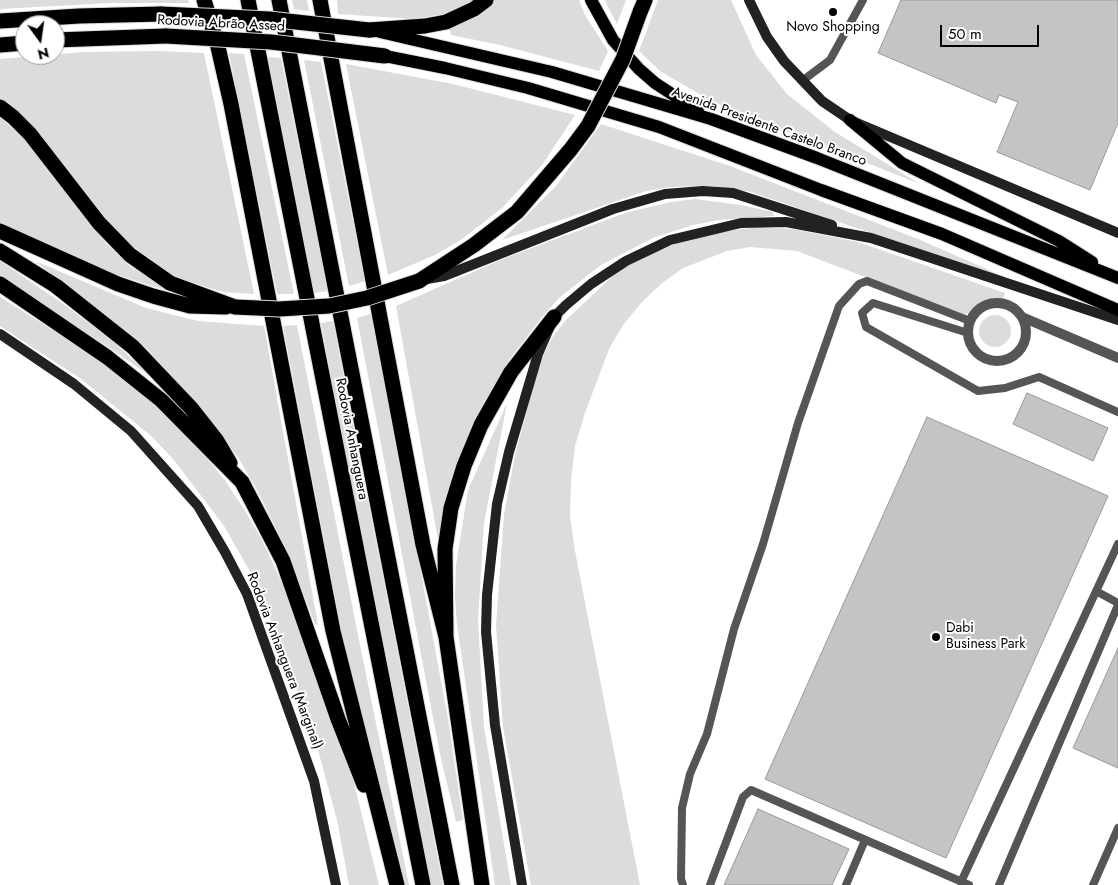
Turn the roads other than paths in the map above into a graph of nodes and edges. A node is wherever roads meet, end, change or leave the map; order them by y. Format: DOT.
graph roads {
  1 [pos="204,0"];
  2 [pos="248,0"];
  3 [pos="279,0"];
  4 [pos="320,0"];
  5 [pos="326,0"];
  6 [pos="486,0"];
  7 [pos="591,0"];
  8 [pos="749,0"];
  9 [pos="863,0"];
  10 [pos="642,4"];
  11 [pos="0,21"];
  12 [pos="369,30"];
  13 [pos="327,37"];
  14 [pos="65,40"];
  15 [pos="15,43"];
  16 [pos="0,45"];
  17 [pos="385,56"];
  18 [pos="802,81"];
  19 [pos="0,107"];
  20 [pos="711,119"];
  21 [pos="850,120"];
  22 [pos="0,232"];
  23 [pos="1118,233"];
  24 [pos="871,238"];
  25 [pos="0,252"];
  26 [pos="1118,278"];
  27 [pos="419,281"];
  28 [pos="0,284"];
  29 [pos="234,307"];
  30 [pos="1118,310"];
  31 [pos="554,317"];
  32 [pos="1022,317"];
  33 [pos="1118,320"];
  34 [pos="970,321"];
  35 [pos="968,333"];
  36 [pos="0,334"];
  37 [pos="1118,358"];
  38 [pos="1118,412"];
  39 [pos="242,482"];
  40 [pos="1118,544"];
  41 [pos="1110,561"];
  42 [pos="1118,565"];
  43 [pos="1096,591"];
  44 [pos="1118,604"];
  45 [pos="446,637"];
  46 [pos="1118,828"];
  47 [pos="386,840"];
  48 [pos="865,840"];
  49 [pos="967,884"];
  50 [pos="336,885"];
  51 [pos="397,885"];
  52 [pos="422,885"];
  53 [pos="452,885"];
  54 [pos="482,885"];
  55 [pos="522,885"];
  56 [pos="683,885"];
  57 [pos="710,885"];
  58 [pos="846,885"];
  59 [pos="999,885"];
  60 [pos="1093,885"];
  1 -- 47 [label="highway"];
  2 -- 52 [label="highway, Rodovia Anhanguera"];
  3 -- 53 [label="highway, Rodovia Anhanguera"];
  4 -- 13 [label="highway"];
  5 -- 13 [label="highway"];
  6 -- 12 [label="highway, Rodovia Abrão Assed"];
  7 -- 20 [label="main road"];
  8 -- 18 [label="main road"];
  9 -- 18 [label="lane"];
  10 -- 27 [label="highway, bridge"];
  11 -- 12 [label="highway, Rodovia Abrão Assed, bridge"];
  12 -- 20 [label="main road, Avenida Presidente Castelo Branco"];
  13 -- 45 [label="highway"];
  14 -- 17 [label="highway, Rodovia Abrão Assed, bridge"];
  15 -- 16 [label="highway"];
  17 -- 30 [label="main road"];
  18 -- 21 [label="main road"];
  19 -- 29 [label="highway"];
  20 -- 26 [label="main road, Avenida Presidente Castelo Branco"];
  21 -- 23 [label="main road"];
  21 -- 26 [label="main road"];
  22 -- 29 [label="highway"];
  24 -- 27 [label="main road"];
  24 -- 31 [label="main road"];
  24 -- 33 [label="main road"];
  25 -- 39 [label="highway"];
  27 -- 29 [label="highway, bridge"];
  28 -- 39 [label="highway"];
  31 -- 45 [label="highway"];
  31 -- 55 [label="main road"];
  32 -- 34 [label="street"];
  32 -- 35 [label="street"];
  32 -- 37 [label="street"];
  34 -- 35 [label="street"];
  34 -- 56 [label="lane"];
  35 -- 38 [label="lane"];
  36 -- 50 [label="main road, Rodovia Anhanguera (Marginal)"];
  39 -- 47 [label="highway"];
  40 -- 41 [label="lane"];
  41 -- 42 [label="lane"];
  41 -- 43 [label="lane"];
  43 -- 44 [label="lane"];
  43 -- 49 [label="lane"];
  44 -- 59 [label="lane"];
  45 -- 54 [label="highway"];
  46 -- 60 [label="lane"];
  47 -- 51 [label="highway"];
  48 -- 49 [label="lane"];
  48 -- 57 [label="lane"];
  48 -- 58 [label="lane"];
}
